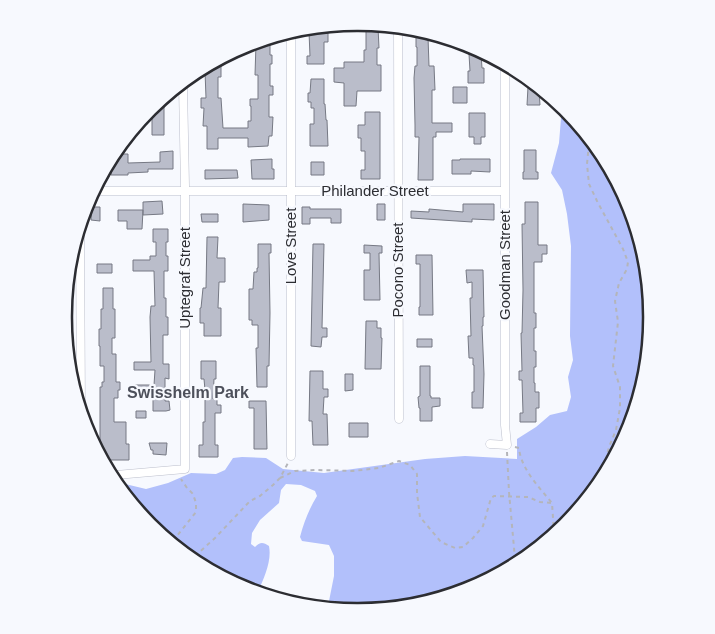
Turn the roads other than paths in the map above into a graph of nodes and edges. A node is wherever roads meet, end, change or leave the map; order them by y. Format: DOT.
graph roads {
  1 [pos="398,34"];
  2 [pos="291,39"];
  3 [pos="506,73"];
  4 [pos="183,91"];
  5 [pos="101,191"];
  6 [pos="185,191"];
  7 [pos="290,191"];
  8 [pos="398,191"];
  9 [pos="505,191"];
  10 [pos="80,247"];
  11 [pos="81,391"];
  12 [pos="399,419"];
  13 [pos="490,444"];
  14 [pos="291,456"];
  15 [pos="119,475"];
  1 -- 8 [label="street, Pocono Street"];
  2 -- 7 [label="street, Love Street"];
  3 -- 9 [label="street, Goodman Street"];
  4 -- 6 [label="street, Uptegraf Street"];
  5 -- 6 [label="street, Philander Street"];
  6 -- 7 [label="street, Philander Street"];
  6 -- 15 [label="street, Uptegraf Street"];
  7 -- 8 [label="street, Philander Street"];
  7 -- 14 [label="street, Love Street"];
  8 -- 9 [label="street, Philander Street"];
  8 -- 12 [label="street, Pocono Street"];
  9 -- 13 [label="street, Goodman Street"];
  10 -- 11 [label="street"];
}
